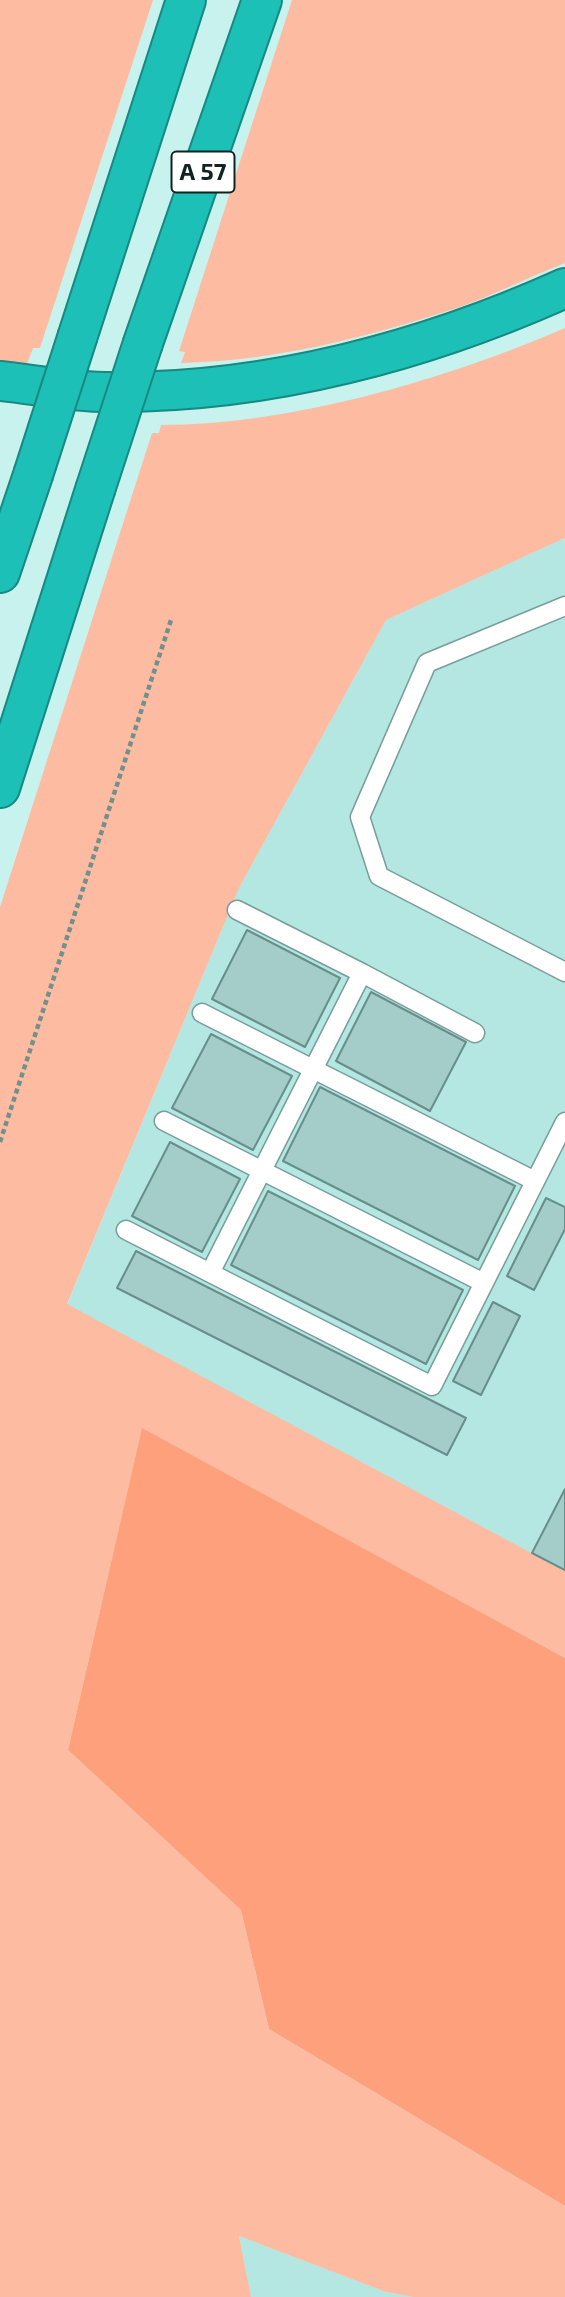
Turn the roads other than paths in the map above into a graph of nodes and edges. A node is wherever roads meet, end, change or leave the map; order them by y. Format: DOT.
graph roads {
  1 [pos="186,0"];
  2 [pos="262,0"];
  3 [pos="565,288"];
  4 [pos="0,381"];
  5 [pos="0,573"];
  6 [pos="565,606"];
  7 [pos="0,788"];
  8 [pos="237,910"];
  9 [pos="565,972"];
  10 [pos="362,973"];
  11 [pos="202,1013"];
  12 [pos="475,1033"];
  13 [pos="313,1069"];
  14 [pos="164,1121"];
  15 [pos="565,1122"];
  16 [pos="262,1171"];
  17 [pos="536,1181"];
  18 [pos="126,1230"];
  19 [pos="210,1273"];
  20 [pos="484,1283"];
  1 -- 5 [label="highway, A 57, bridge"];
  2 -- 7 [label="highway, A 57, bridge"];
  3 -- 4 [label="highway"];
  6 -- 9 [label="lane"];
  8 -- 10 [label="lane"];
  10 -- 12 [label="lane"];
  10 -- 13 [label="lane"];
  11 -- 13 [label="lane"];
  13 -- 16 [label="lane"];
  13 -- 17 [label="lane"];
  14 -- 16 [label="lane"];
  15 -- 17 [label="lane"];
  16 -- 19 [label="lane"];
  16 -- 20 [label="lane"];
  17 -- 20 [label="lane"];
  18 -- 19 [label="lane"];
  19 -- 20 [label="lane"];
}
